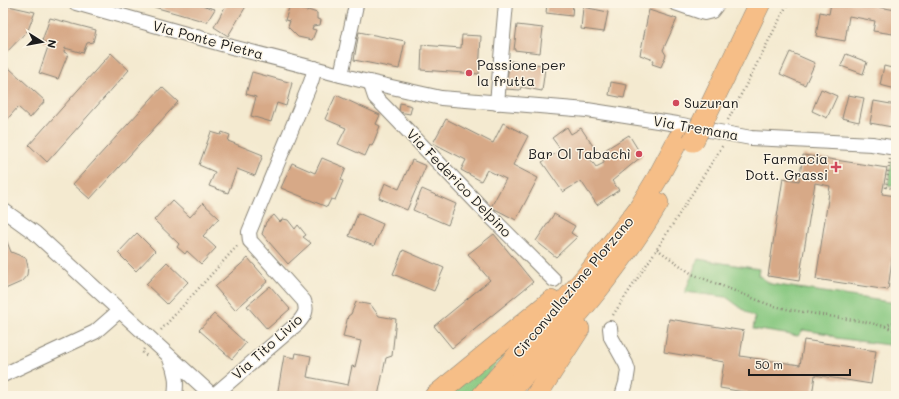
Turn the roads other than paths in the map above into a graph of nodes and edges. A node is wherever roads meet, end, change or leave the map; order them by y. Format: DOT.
graph roads {
  1 [pos="76,3"];
  2 [pos="506,3"];
  3 [pos="675,3"];
  4 [pos="718,3"];
  5 [pos="745,3"];
  6 [pos="760,3"];
  7 [pos="356,5"];
  8 [pos="315,68"];
  9 [pos="341,75"];
  10 [pos="370,82"];
  11 [pos="497,103"];
  12 [pos="699,114"];
  13 [pos="893,153"];
  14 [pos="3,210"];
  15 [pos="616,252"];
  16 [pos="554,280"];
  17 [pos="119,311"];
  18 [pos="610,328"];
  19 [pos="169,357"];
  20 [pos="3,375"];
  21 [pos="175,396"];
  22 [pos="213,396"];
  23 [pos="435,396"];
  24 [pos="482,396"];
  25 [pos="506,396"];
  26 [pos="536,396"];
  27 [pos="622,396"];
  1 -- 8 [label="street, Via Ponte Pietra"];
  2 -- 11 [label="street"];
  3 -- 4 [label="street"];
  5 -- 12 [label="highway, Circonvallazione Plorzano"];
  6 -- 12 [label="highway, Circonvallazione Plorzano"];
  7 -- 9 [label="street"];
  8 -- 9 [label="street, Via Ponte Pietra"];
  8 -- 22 [label="street, Via Tito Livio"];
  9 -- 10 [label="street, Via Ponte Pietra"];
  10 -- 11 [label="street, Via Ponte Pietra"];
  10 -- 16 [label="street, Via Federico Delpino"];
  11 -- 13 [label="street, Via Tremana"];
  12 -- 15 [label="highway, Circonvallazione Plorzano"];
  14 -- 17 [label="street"];
  15 -- 23 [label="highway"];
  15 -- 24 [label="highway, Circonvallazione Plorzano"];
  15 -- 25 [label="highway, Circonvallazione Plorzano"];
  15 -- 26 [label="highway"];
  17 -- 19 [label="street"];
  17 -- 20 [label="street"];
  18 -- 27 [label="street"];
  19 -- 21 [label="street"];
  19 -- 22 [label="street"];
}
